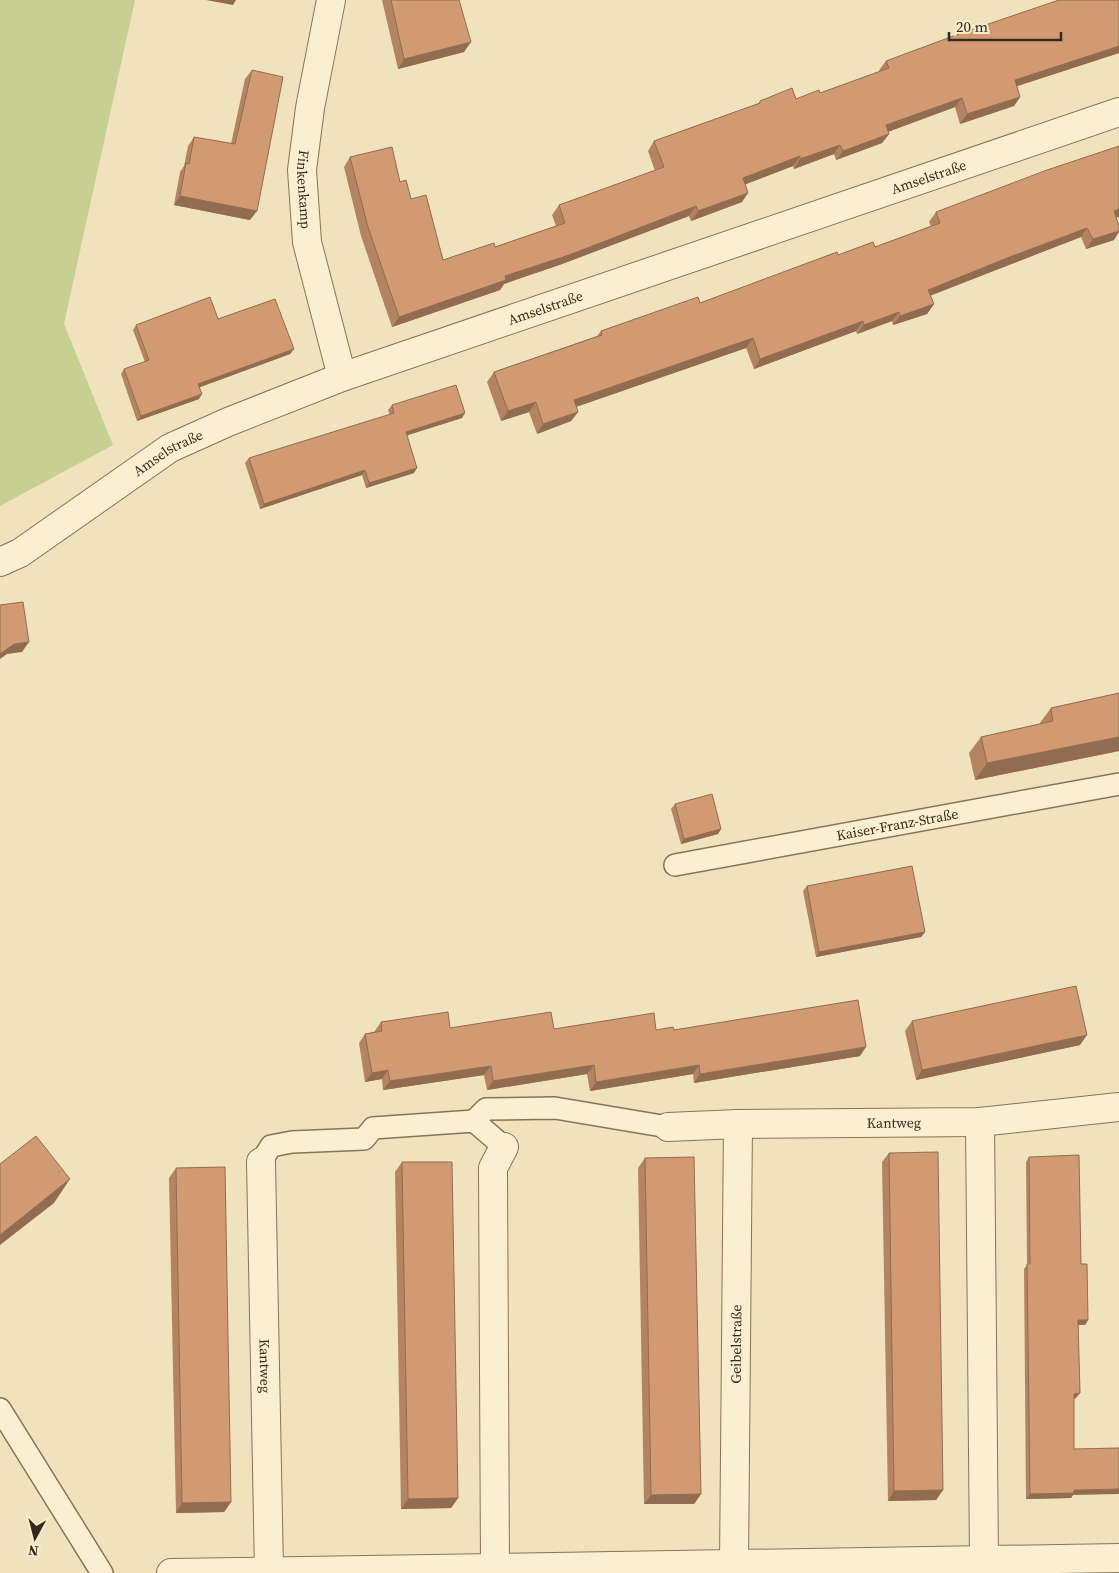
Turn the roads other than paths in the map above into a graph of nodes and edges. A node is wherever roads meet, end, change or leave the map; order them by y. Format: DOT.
graph roads {
  1 [pos="331,0"];
  2 [pos="1119,112"];
  3 [pos="342,378"];
  4 [pos="0,562"];
  5 [pos="1119,784"];
  6 [pos="675,865"];
  7 [pos="1119,1107"];
  8 [pos="474,1120"];
  9 [pos="980,1122"];
  10 [pos="738,1124"];
  11 [pos="668,1127"];
  12 [pos="504,1147"];
  13 [pos="261,1162"];
  14 [pos="0,1409"];
  15 [pos="1119,1558"];
  16 [pos="984,1560"];
  17 [pos="734,1564"];
  18 [pos="495,1567"];
  19 [pos="269,1571"];
  20 [pos="102,1573"];
  21 [pos="170,1573"];
  1 -- 3 [label="street, Finkenkamp"];
  2 -- 3 [label="street, Amselstraße"];
  3 -- 4 [label="street, Amselstraße"];
  5 -- 6 [label="lane, Kaiser-Franz-Straße"];
  7 -- 9 [label="street, Kantweg"];
  8 -- 11 [label="lane"];
  8 -- 12 [label="lane"];
  8 -- 13 [label="lane"];
  9 -- 10 [label="street, Kantweg"];
  9 -- 16 [label="street"];
  10 -- 11 [label="street, Kantweg"];
  10 -- 17 [label="street, Geibelstraße"];
  12 -- 18 [label="street"];
  13 -- 19 [label="street, Kantweg"];
  14 -- 20 [label="lane"];
  15 -- 16 [label="street"];
  16 -- 17 [label="street"];
  17 -- 18 [label="street"];
  18 -- 19 [label="street"];
  19 -- 21 [label="street"];
}
